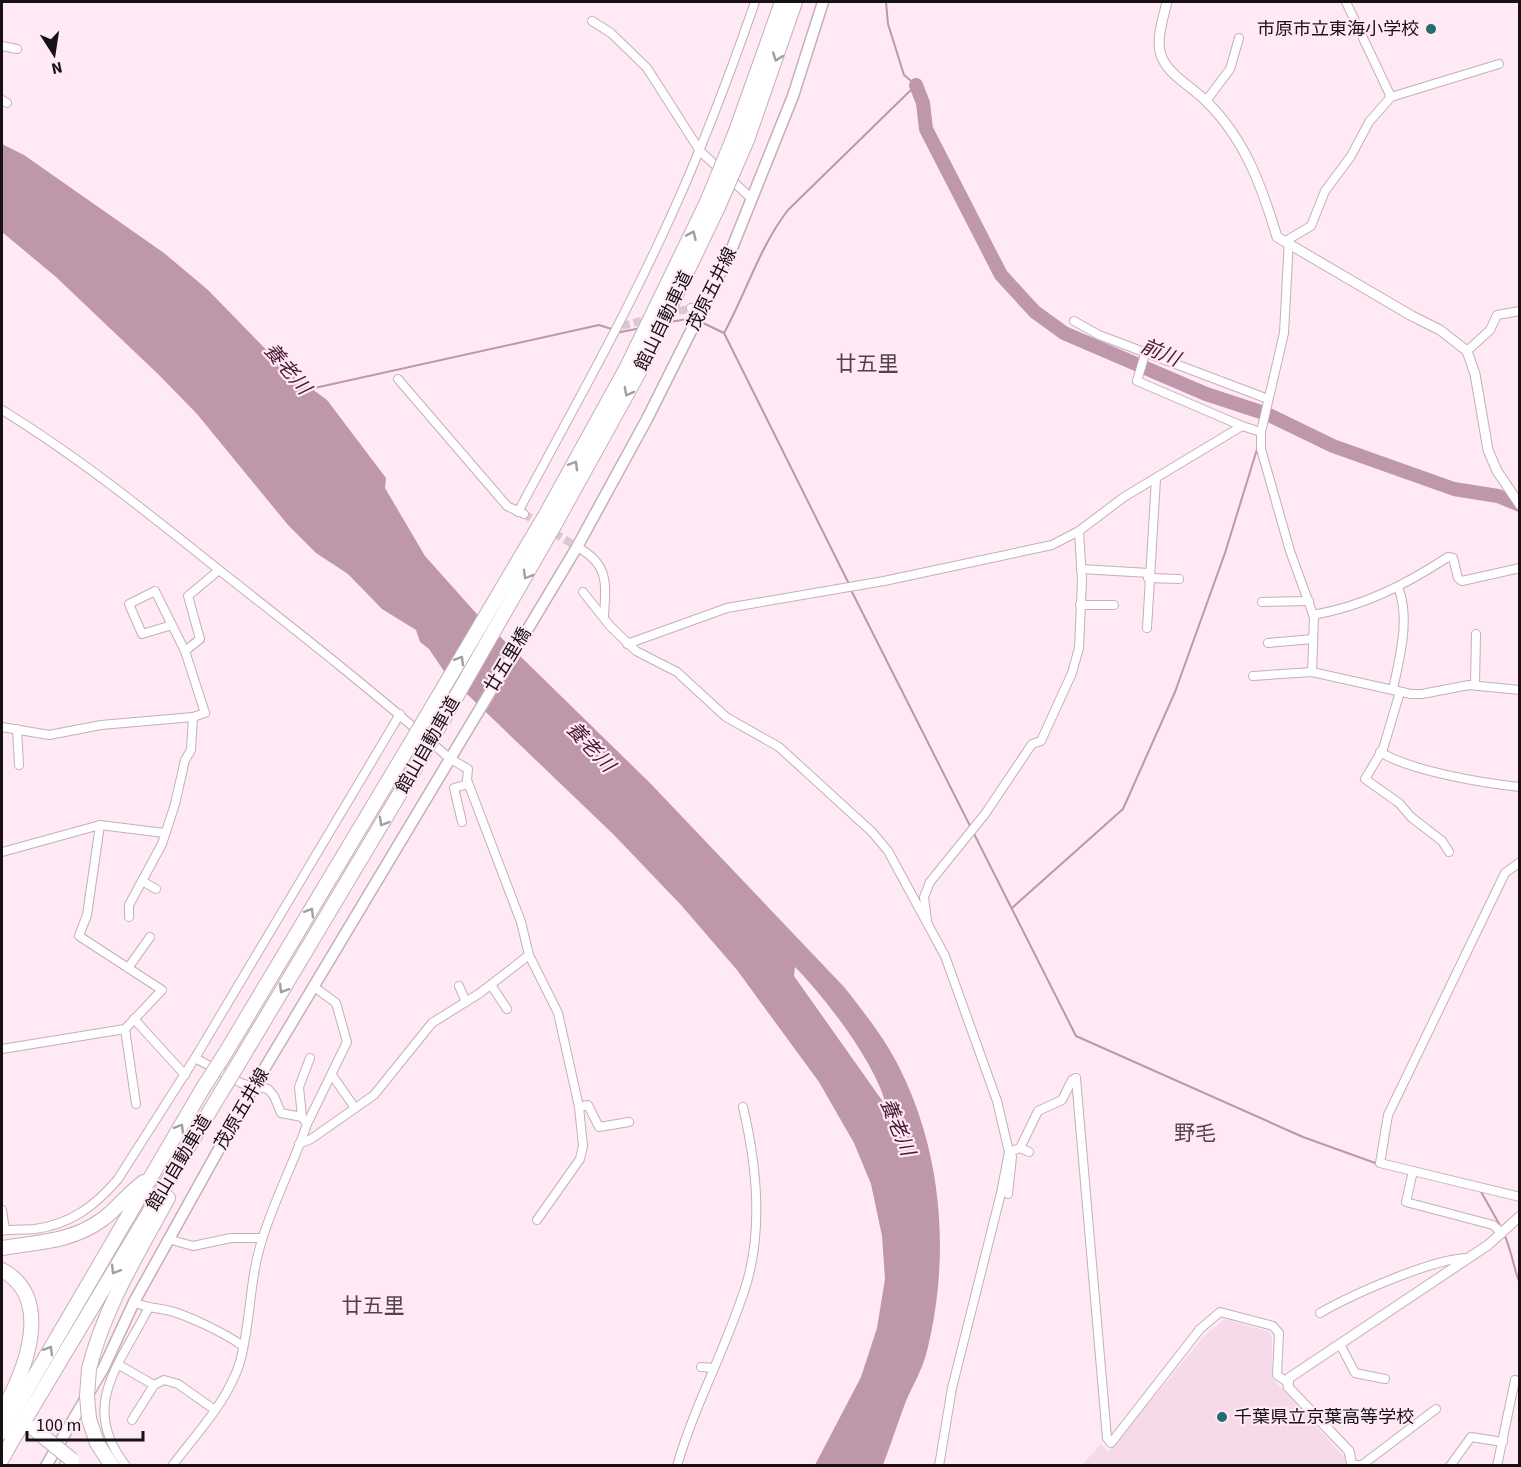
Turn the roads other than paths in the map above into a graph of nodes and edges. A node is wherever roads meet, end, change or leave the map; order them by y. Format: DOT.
graph roads {
  1 [pos="755,2"];
  2 [pos="782,2"];
  3 [pos="795,2"];
  4 [pos="823,2"];
  5 [pos="1167,2"];
  6 [pos="1346,2"];
  7 [pos="592,21"];
  8 [pos="1239,38"];
  9 [pos="2,46"];
  10 [pos="17,49"];
  11 [pos="1499,64"];
  12 [pos="1391,97"];
  13 [pos="1206,101"];
  14 [pos="741,137"];
  15 [pos="700,151"];
  16 [pos="752,199"];
  17 [pos="1289,244"];
  18 [pos="691,308"];
  19 [pos="703,308"];
  20 [pos="1520,311"];
  21 [pos="1074,321"];
  22 [pos="1467,351"];
  23 [pos="1145,354"];
  24 [pos="399,379"];
  25 [pos="1268,399"];
  26 [pos="2,410"];
  27 [pos="1242,426"];
  28 [pos="1261,432"];
  29 [pos="1156,479"];
  30 [pos="1520,505"];
  31 [pos="550,520"];
  32 [pos="1079,531"];
  33 [pos="577,547"];
  34 [pos="567,562"];
  35 [pos="1520,568"];
  36 [pos="1081,569"];
  37 [pos="219,570"];
  38 [pos="1149,576"];
  39 [pos="1179,579"];
  40 [pos="1398,587"];
  41 [pos="583,592"];
  42 [pos="1309,601"];
  43 [pos="1262,602"];
  44 [pos="1080,605"];
  45 [pos="1114,605"];
  46 [pos="1313,615"];
  47 [pos="604,616"];
  48 [pos="172,625"];
  49 [pos="1147,628"];
  50 [pos="1476,634"];
  51 [pos="1313,639"];
  52 [pos="1268,642"];
  53 [pos="627,644"];
  54 [pos="184,651"];
  55 [pos="1312,672"];
  56 [pos="1253,676"];
  57 [pos="1475,685"];
  58 [pos="1520,690"];
  59 [pos="1396,691"];
  60 [pos="400,714"];
  61 [pos="193,717"];
  62 [pos="2,727"];
  63 [pos="17,729"];
  64 [pos="1380,752"];
  65 [pos="449,758"];
  66 [pos="19,765"];
  67 [pos="468,784"];
  68 [pos="1520,787"];
  69 [pos="462,822"];
  70 [pos="100,825"];
  71 [pos="164,833"];
  72 [pos="2,852"];
  73 [pos="1449,852"];
  74 [pos="1520,862"];
  75 [pos="142,881"];
  76 [pos="156,889"];
  77 [pos="129,916"];
  78 [pos="927,923"];
  79 [pos="150,937"];
  80 [pos="529,955"];
  81 [pos="128,968"];
  82 [pos="491,985"];
  83 [pos="314,986"];
  84 [pos="459,986"];
  85 [pos="466,1002"];
  86 [pos="507,1009"];
  87 [pos="134,1019"];
  88 [pos="125,1029"];
  89 [pos="2,1049"];
  90 [pos="195,1058"];
  91 [pos="310,1058"];
  92 [pos="185,1074"];
  93 [pos="332,1075"];
  94 [pos="254,1086"];
  95 [pos="220,1094"];
  96 [pos="136,1104"];
  97 [pos="579,1107"];
  98 [pos="743,1107"];
  99 [pos="356,1108"];
  100 [pos="302,1117"];
  101 [pos="629,1122"];
  102 [pos="307,1124"];
  103 [pos="299,1144"];
  104 [pos="1014,1150"];
  105 [pos="1029,1152"];
  106 [pos="1413,1172"];
  107 [pos="152,1176"];
  108 [pos="1008,1194"];
  109 [pos="1520,1197"];
  110 [pos="2,1210"];
  111 [pos="1520,1215"];
  112 [pos="537,1220"];
  113 [pos="3,1230"];
  114 [pos="1502,1233"];
  115 [pos="262,1238"];
  116 [pos="168,1239"];
  117 [pos="2,1248"];
  118 [pos="1469,1258"];
  119 [pos="2,1270"];
  120 [pos="134,1302"];
  121 [pos="148,1309"];
  122 [pos="1320,1312"];
  123 [pos="1340,1344"];
  124 [pos="243,1346"];
  125 [pos="119,1365"];
  126 [pos="701,1367"];
  127 [pos="713,1368"];
  128 [pos="1385,1379"];
  129 [pos="1515,1380"];
  130 [pos="1287,1382"];
  131 [pos="154,1385"];
  132 [pos="21,1402"];
  133 [pos="1436,1409"];
  134 [pos="215,1410"];
  135 [pos="2,1411"];
  136 [pos="132,1420"];
  137 [pos="31,1431"];
  138 [pos="7,1435"];
  139 [pos="1503,1442"];
  140 [pos="2,1459"];
  141 [pos="71,1464"];
  142 [pos="1352,1465"];
  143 [pos="46,1466"];
  144 [pos="111,1466"];
  145 [pos="126,1466"];
  146 [pos="172,1466"];
  147 [pos="677,1466"];
  148 [pos="939,1466"];
  149 [pos="1450,1466"];
  150 [pos="1497,1466"];
  1 -- 15 [label="street"];
  2 -- 14 [label="highway, 館山自動車道"];
  3 -- 14 [label="highway, 館山自動車道, one-way"];
  4 -- 16 [label="main road, 茂原五井線"];
  5 -- 13 [label="street"];
  6 -- 12 [label="street"];
  7 -- 15 [label="street"];
  8 -- 13 [label="street"];
  9 -- 10 [label="street"];
  11 -- 12 [label="street"];
  12 -- 17 [label="street"];
  13 -- 17 [label="street"];
  14 -- 31 [label="highway, 館山自動車道, bridge"];
  15 -- 16 [label="street"];
  15 -- 24 [label="street"];
  16 -- 19 [label="main road, 茂原五井線"];
  17 -- 22 [label="street"];
  17 -- 25 [label="street"];
  18 -- 19 [label="street"];
  19 -- 33 [label="main road, 茂原五井線"];
  20 -- 22 [label="street"];
  21 -- 25 [label="street"];
  22 -- 30 [label="street"];
  23 -- 27 [label="street"];
  25 -- 28 [label="street"];
  26 -- 37 [label="street"];
  27 -- 28 [label="street"];
  27 -- 29 [label="street"];
  28 -- 42 [label="street"];
  29 -- 32 [label="street"];
  29 -- 38 [label="street"];
  31 -- 95 [label="highway, 館山自動車道, one-way, bridge"];
  107 -- 31 [label="highway, 館山自動車道, one-way, bridge"];
  32 -- 36 [label="street"];
  32 -- 53 [label="street"];
  33 -- 34 [label="main road, 茂原五井線"];
  33 -- 47 [label="street"];
  34 -- 65 [label="main road, 廿五里橋"];
  35 -- 40 [label="street"];
  36 -- 38 [label="street"];
  36 -- 44 [label="street"];
  37 -- 54 [label="street"];
  37 -- 60 [label="street"];
  38 -- 39 [label="street"];
  38 -- 49 [label="street"];
  40 -- 46 [label="street"];
  40 -- 59 [label="street"];
  41 -- 47 [label="street"];
  42 -- 43 [label="street"];
  42 -- 46 [label="street"];
  44 -- 45 [label="street"];
  44 -- 78 [label="street"];
  46 -- 51 [label="street"];
  47 -- 53 [label="street"];
  48 -- 48 [label="street"];
  48 -- 54 [label="street"];
  50 -- 57 [label="street"];
  51 -- 52 [label="street"];
  51 -- 55 [label="street"];
  53 -- 78 [label="street"];
  54 -- 61 [label="street"];
  55 -- 56 [label="street"];
  55 -- 59 [label="street"];
  57 -- 58 [label="street"];
  57 -- 59 [label="street"];
  59 -- 64 [label="street"];
  60 -- 65 [label="street"];
  60 -- 90 [label="street"];
  61 -- 63 [label="street"];
  61 -- 71 [label="street"];
  62 -- 63 [label="street"];
  63 -- 66 [label="street"];
  64 -- 68 [label="street"];
  64 -- 73 [label="street"];
  65 -- 67 [label="street"];
  65 -- 83 [label="main road, 茂原五井線"];
  67 -- 69 [label="street"];
  67 -- 80 [label="street"];
  70 -- 71 [label="street"];
  70 -- 72 [label="street"];
  70 -- 81 [label="street"];
  71 -- 75 [label="street"];
  74 -- 106 [label="street"];
  75 -- 76 [label="street"];
  75 -- 77 [label="street"];
  78 -- 104 [label="street"];
  79 -- 81 [label="street"];
  80 -- 82 [label="street"];
  80 -- 97 [label="street"];
  81 -- 87 [label="street"];
  82 -- 85 [label="street"];
  82 -- 86 [label="street"];
  83 -- 93 [label="street"];
  83 -- 94 [label="main road, 茂原五井線"];
  84 -- 85 [label="street"];
  85 -- 99 [label="street"];
  87 -- 88 [label="street"];
  87 -- 92 [label="street"];
  88 -- 89 [label="street"];
  88 -- 96 [label="street"];
  90 -- 92 [label="street"];
  90 -- 94 [label="street"];
  91 -- 100 [label="street"];
  92 -- 113 [label="street"];
  93 -- 99 [label="street"];
  93 -- 102 [label="street"];
  94 -- 100 [label="street"];
  94 -- 116 [label="main road, 茂原五井線"];
  95 -- 132 [label="highway, 館山自動車道, one-way"];
  95 -- 144 [label="highway, bridge"];
  97 -- 101 [label="street"];
  97 -- 112 [label="street"];
  98 -- 127 [label="street"];
  99 -- 103 [label="street"];
  100 -- 102 [label="street"];
  102 -- 103 [label="street"];
  103 -- 115 [label="street"];
  104 -- 105 [label="street"];
  104 -- 108 [label="street"];
  104 -- 130 [label="street"];
  104 -- 148 [label="street"];
  106 -- 109 [label="street"];
  106 -- 114 [label="street"];
  107 -- 117 [label="highway"];
  132 -- 107 [label="highway, 館山自動車道, one-way"];
  110 -- 113 [label="street"];
  111 -- 114 [label="street"];
  114 -- 118 [label="street"];
  115 -- 116 [label="street"];
  115 -- 124 [label="street"];
  116 -- 120 [label="main road, 茂原五井線"];
  118 -- 122 [label="street"];
  118 -- 123 [label="street"];
  119 -- 132 [label="highway"];
  120 -- 121 [label="street"];
  120 -- 143 [label="main road, 茂原五井線"];
  121 -- 124 [label="street"];
  121 -- 125 [label="street"];
  123 -- 128 [label="street"];
  123 -- 130 [label="street"];
  124 -- 134 [label="street"];
  125 -- 131 [label="street"];
  125 -- 145 [label="street"];
  126 -- 127 [label="street"];
  127 -- 147 [label="street"];
  129 -- 139 [label="street"];
  130 -- 142 [label="street"];
  131 -- 134 [label="street"];
  131 -- 136 [label="street"];
  132 -- 135 [label="highway, bridge"];
  132 -- 138 [label="highway, 館山自動車道, bridge"];
  133 -- 142 [label="street"];
  134 -- 146 [label="street"];
  137 -- 141 [label="highway"];
  138 -- 140 [label="highway, 館山自動車道"];
  139 -- 149 [label="street"];
  139 -- 150 [label="street"];
}
